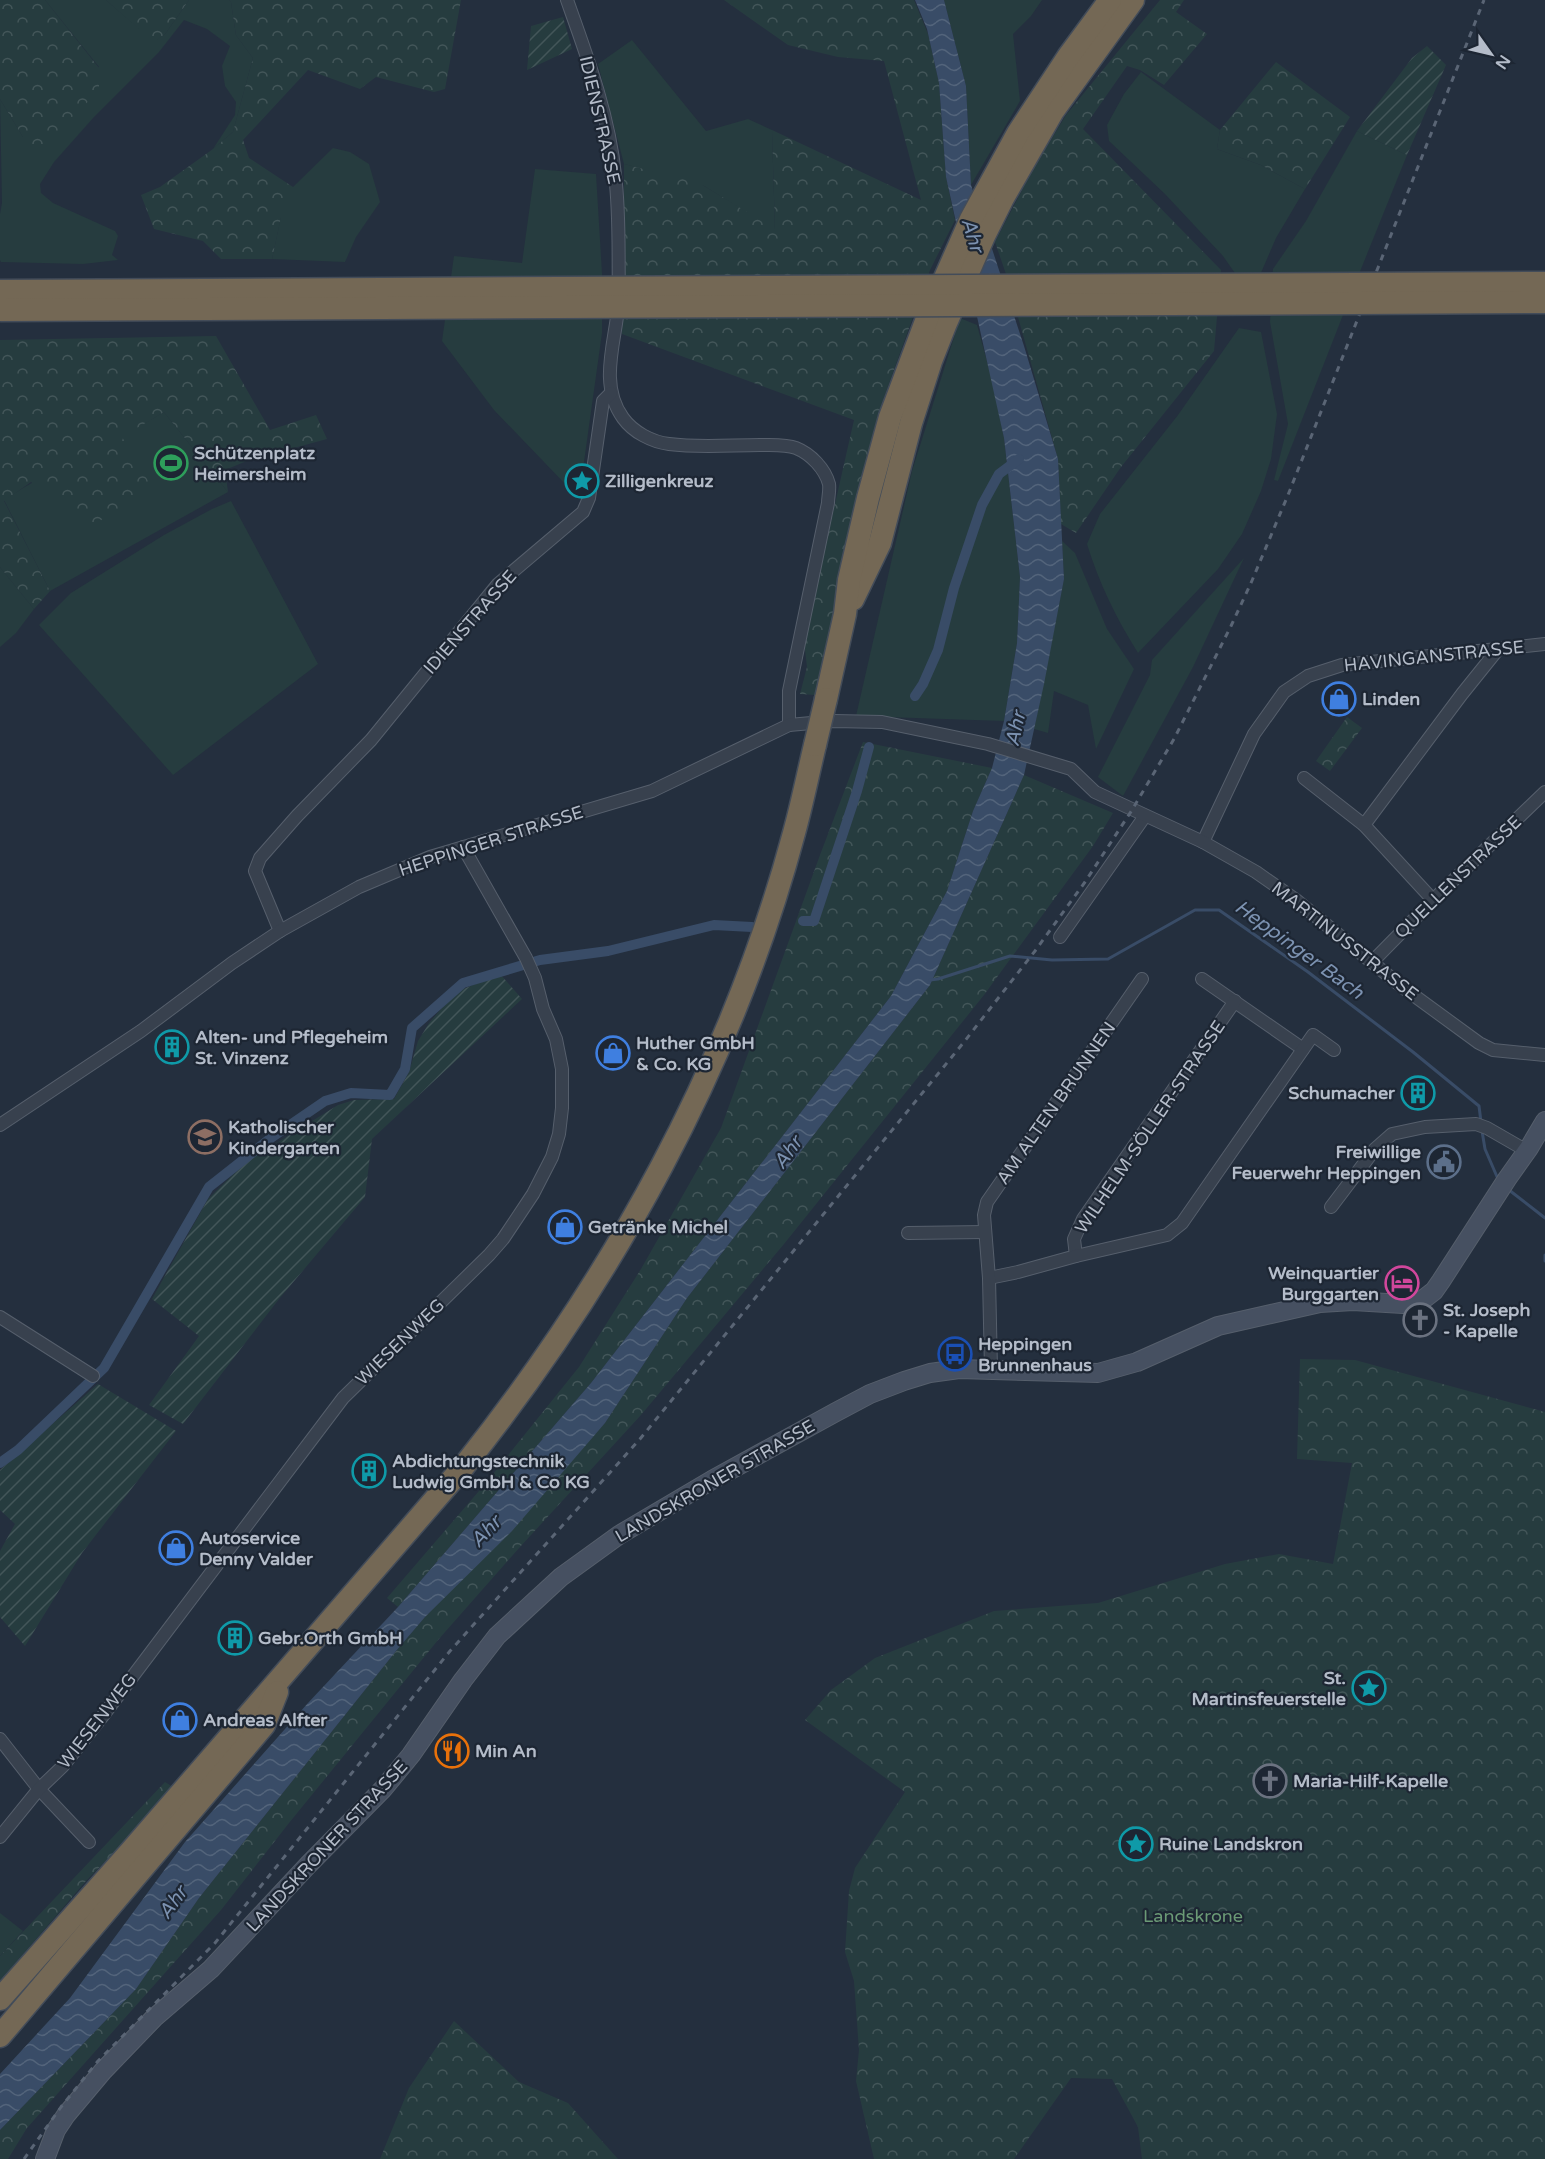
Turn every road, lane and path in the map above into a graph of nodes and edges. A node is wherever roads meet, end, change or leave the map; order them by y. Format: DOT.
graph roads {
  1 [pos="567,0"];
  2 [pos="1110,0"];
  3 [pos="1133,0"];
  4 [pos="1545,283"];
  5 [pos="0,291"];
  6 [pos="1545,302"];
  7 [pos="0,310"];
  8 [pos="924,353"];
  9 [pos="610,393"];
  10 [pos="1545,645"];
  11 [pos="1499,648"];
  12 [pos="859,721"];
  13 [pos="789,725"];
  14 [pos="1304,778"];
  15 [pos="1545,792"];
  16 [pos="1145,816"];
  17 [pos="1364,825"];
  18 [pos="1203,842"];
  19 [pos="463,847"];
  20 [pos="1433,900"];
  21 [pos="280,931"];
  22 [pos="1060,937"];
  23 [pos="1372,962"];
  24 [pos="1142,979"];
  25 [pos="1202,979"];
  26 [pos="1235,1001"];
  27 [pos="1303,1049"];
  28 [pos="1334,1050"];
  29 [pos="1545,1055"];
  30 [pos="1545,1121"];
  31 [pos="0,1125"];
  32 [pos="1537,1152"];
  33 [pos="1331,1208"];
  34 [pos="985,1232"];
  35 [pos="908,1233"];
  36 [pos="1076,1256"];
  37 [pos="989,1278"];
  38 [pos="0,1317"];
  39 [pos="991,1368"];
  40 [pos="93,1376"];
  41 [pos="286,1671"];
  42 [pos="0,1739"];
  43 [pos="39,1789"];
  44 [pos="0,1838"];
  45 [pos="90,1842"];
  46 [pos="0,1999"];
  47 [pos="0,2036"];
  48 [pos="45,2159"];
  1 -- 9 [label="street, IDIENSTRASSE"];
  2 -- 8 [label="highway, bridge"];
  3 -- 8 [label="highway, bridge"];
  4 -- 5 [label="highway, bridge"];
  6 -- 7 [label="highway, bridge"];
  8 -- 41 [label="highway, bridge"];
  9 -- 13 [label="street"];
  9 -- 21 [label="street, IDIENSTRASSE"];
  10 -- 11 [label="street, HAVINGANSTRASSE"];
  11 -- 17 [label="street"];
  11 -- 18 [label="street, HAVINGANSTRASSE"];
  12 -- 13 [label="street, HEPPINGER STRASSE"];
  12 -- 16 [label="street, MARTINUSSTRASSE"];
  13 -- 19 [label="street, HEPPINGER STRASSE"];
  14 -- 17 [label="street"];
  15 -- 20 [label="street, QUELLENSTRASSE"];
  16 -- 18 [label="street, MARTINUSSTRASSE"];
  16 -- 22 [label="street"];
  17 -- 20 [label="street"];
  18 -- 23 [label="street, MARTINUSSTRASSE"];
  19 -- 21 [label="street, HEPPINGER STRASSE"];
  19 -- 43 [label="street, WIESENWEG"];
  20 -- 23 [label="street, QUELLENSTRASSE"];
  21 -- 31 [label="street, HEPPINGER STRASSE"];
  23 -- 29 [label="street, MARTINUSSTRASSE"];
  24 -- 34 [label="street, AM ALTEN BRUNNEN"];
  25 -- 26 [label="street, WILHELM-SÖLLER-STRASSE"];
  26 -- 27 [label="street, WILHELM-SÖLLER-STRASSE"];
  26 -- 36 [label="street, WILHELM-SÖLLER-STRASSE"];
  27 -- 28 [label="street"];
  27 -- 36 [label="street, WILHELM-SÖLLER-STRASSE"];
  30 -- 32 [label="main road, LANDSKRONER STRASSE"];
  32 -- 33 [label="street"];
  32 -- 39 [label="main road, LANDSKRONER STRASSE"];
  34 -- 35 [label="street"];
  34 -- 37 [label="street, AM ALTEN BRUNNEN"];
  36 -- 37 [label="street, WILHELM-SÖLLER-STRASSE"];
  37 -- 39 [label="street, AM ALTEN BRUNNEN"];
  38 -- 40 [label="street"];
  39 -- 48 [label="main road, LANDSKRONER STRASSE"];
  41 -- 46 [label="highway"];
  41 -- 47 [label="highway"];
  42 -- 43 [label="street"];
  43 -- 44 [label="street, WIESENWEG"];
  43 -- 45 [label="street"];
}
